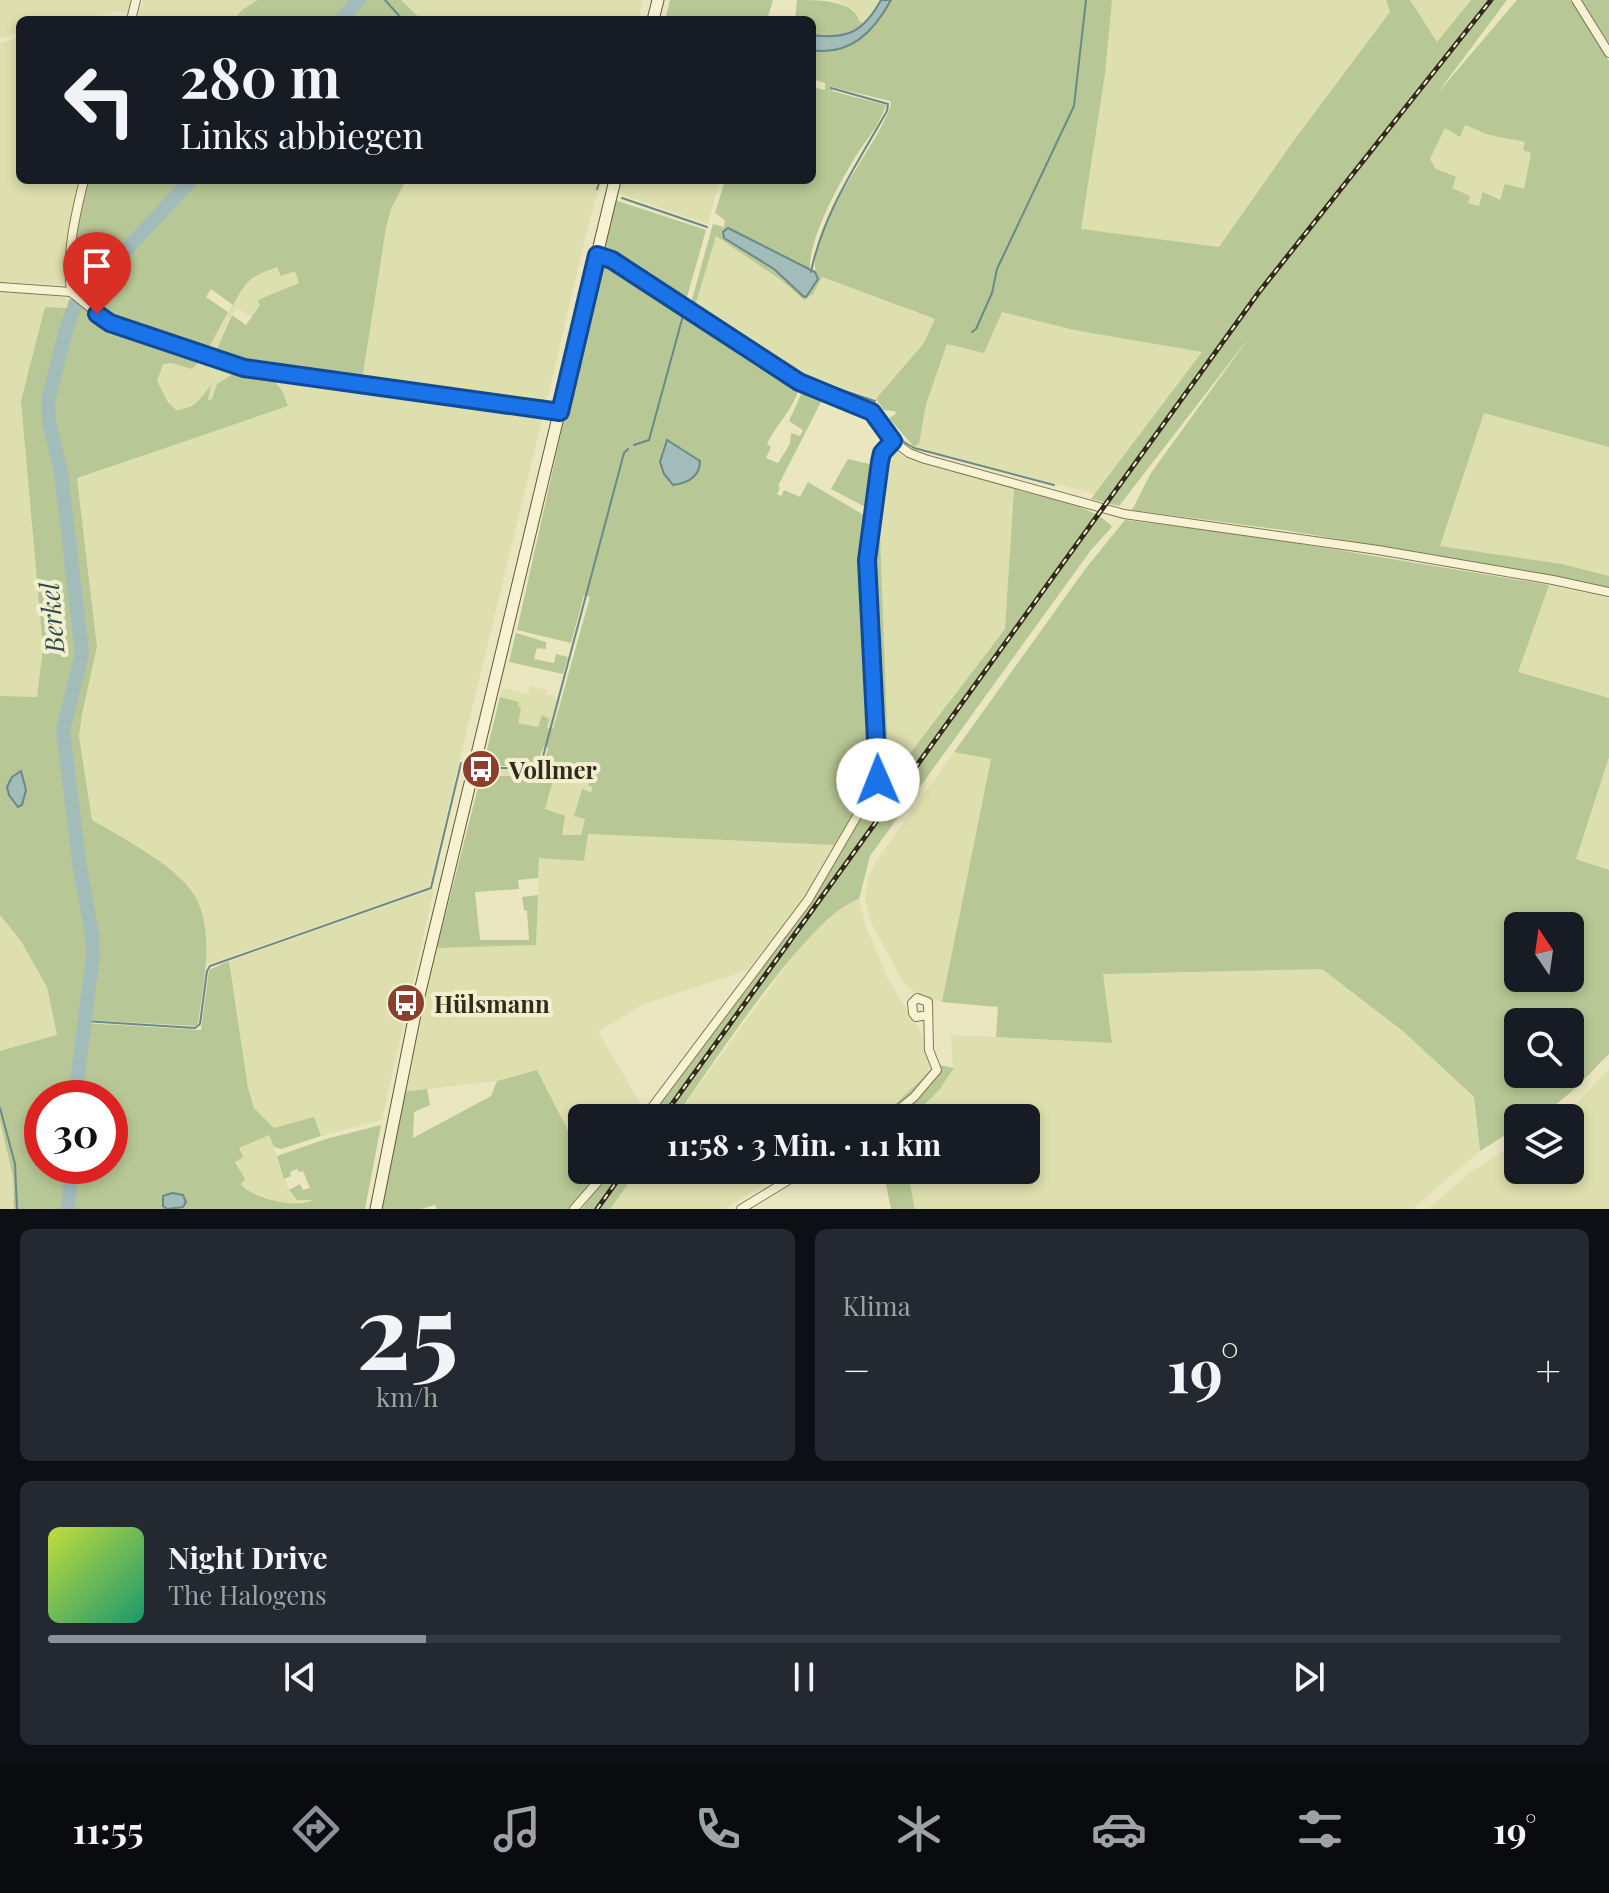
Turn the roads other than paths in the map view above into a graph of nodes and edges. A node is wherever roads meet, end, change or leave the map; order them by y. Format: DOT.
graph roads {
  1 [pos="1576,0"];
  2 [pos="1609,53"];
  3 [pos="83,184"];
  4 [pos="614,184"];
  5 [pos="597,255"];
  6 [pos="0,287"];
  7 [pos="73,292"];
  8 [pos="560,412"];
  9 [pos="893,441"];
  10 [pos="1609,592"];
  11 [pos="928,1015"];
  12 [pos="655,1104"];
  13 [pos="905,1104"];
  14 [pos="596,1184"];
  15 [pos="782,1184"];
  16 [pos="376,1209"];
  17 [pos="574,1209"];
  18 [pos="741,1209"];
  1 -- 2 [label="street"];
  3 -- 7 [label="street"];
  4 -- 5 [label="main road"];
  5 -- 8 [label="main road"];
  5 -- 9 [label="street"];
  6 -- 7 [label="street"];
  7 -- 8 [label="street"];
  8 -- 16 [label="main road"];
  9 -- 10 [label="street"];
  9 -- 12 [label="street"];
  11 -- 13 [label="street"];
  14 -- 17 [label="street"];
  15 -- 18 [label="street"];
}
